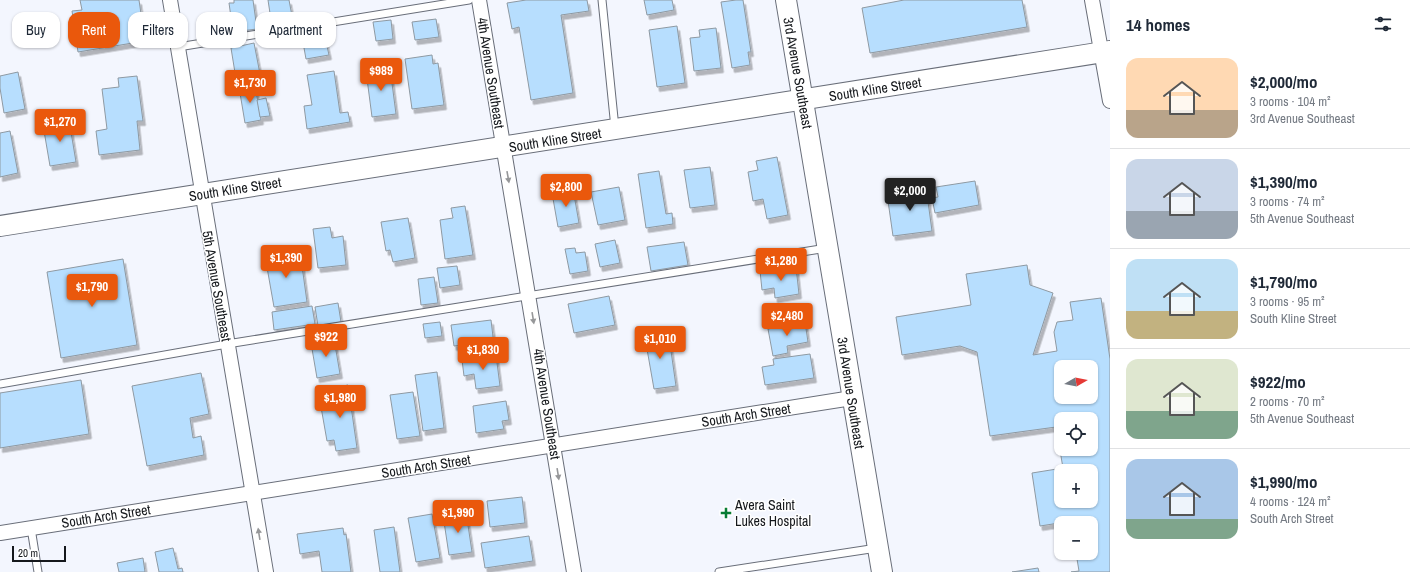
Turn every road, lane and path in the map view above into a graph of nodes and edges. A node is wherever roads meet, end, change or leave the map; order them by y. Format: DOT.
graph roads {
  1 [pos="170,0"];
  2 [pos="469,0"];
  3 [pos="479,0"];
  4 [pos="602,0"];
  5 [pos="786,0"];
  6 [pos="1092,0"];
  7 [pos="172,12"];
  8 [pos="188,45"];
  9 [pos="178,48"];
  10 [pos="1106,52"];
  11 [pos="802,100"];
  12 [pos="1110,101"];
  13 [pos="616,130"];
  14 [pos="503,148"];
  15 [pos="201,195"];
  16 [pos="0,226"];
  17 [pos="828,248"];
  18 [pos="529,295"];
  19 [pos="227,344"];
  20 [pos="0,384"];
  21 [pos="852,398"];
  22 [pos="553,446"];
  23 [pos="253,494"];
  24 [pos="31,528"];
  25 [pos="0,533"];
  26 [pos="878,548"];
  27 [pos="38,572"];
  28 [pos="266,572"];
  29 [pos="574,572"];
  30 [pos="719,572"];
  31 [pos="882,572"];
  1 -- 7 [label="street, 5th Avenue Southeast"];
  2 -- 8 [label="lane"];
  3 -- 14 [label="street, 4th Avenue Southeast"];
  4 -- 13 [label="lane"];
  5 -- 11 [label="street, 3rd Avenue Southeast"];
  6 -- 10 [label="street"];
  9 -- 15 [label="street, 5th Avenue Southeast"];
  10 -- 11 [label="street, South Kline Street"];
  10 -- 12 [label="street"];
  11 -- 13 [label="street, South Kline Street"];
  11 -- 17 [label="street, 3rd Avenue Southeast"];
  13 -- 14 [label="street, South Kline Street"];
  14 -- 15 [label="street, South Kline Street"];
  14 -- 18 [label="street, 4th Avenue Southeast, one-way"];
  15 -- 16 [label="street, South Kline Street"];
  15 -- 19 [label="street, 5th Avenue Southeast"];
  17 -- 18 [label="lane"];
  17 -- 21 [label="street, 3rd Avenue Southeast"];
  18 -- 19 [label="lane"];
  18 -- 22 [label="street, 4th Avenue Southeast, one-way"];
  19 -- 20 [label="lane"];
  19 -- 23 [label="street, 5th Avenue Southeast"];
  21 -- 22 [label="street, South Arch Street"];
  21 -- 26 [label="street, 3rd Avenue Southeast"];
  22 -- 23 [label="street, South Arch Street"];
  22 -- 29 [label="street, 4th Avenue Southeast, one-way"];
  23 -- 24 [label="street, South Arch Street"];
  28 -- 23 [label="street, 5th Avenue Southeast, one-way"];
  24 -- 25 [label="street, South Arch Street"];
  24 -- 27 [label="lane"];
  26 -- 30 [label="lane"];
  26 -- 31 [label="street, 3rd Avenue Southeast"];
}
